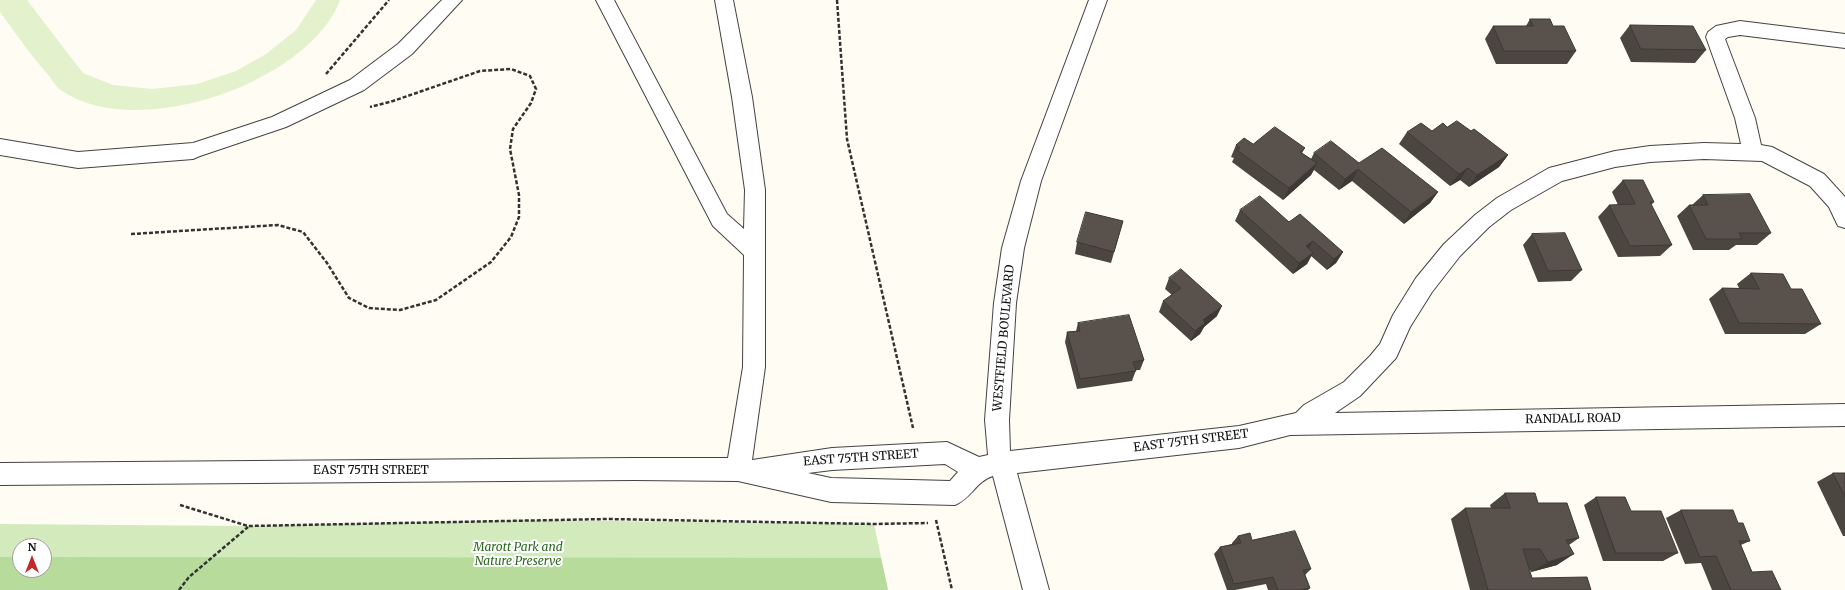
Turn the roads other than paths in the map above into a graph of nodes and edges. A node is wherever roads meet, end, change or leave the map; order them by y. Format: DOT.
graph roads {
  1 [pos="453,0"];
  2 [pos="604,0"];
  3 [pos="724,0"];
  4 [pos="1098,0"];
  5 [pos="1845,41"];
  6 [pos="0,147"];
  7 [pos="1753,152"];
  8 [pos="1845,220"];
  9 [pos="754,251"];
  10 [pos="1845,415"];
  11 [pos="1301,424"];
  12 [pos="1001,463"];
  13 [pos="977,468"];
  14 [pos="740,470"];
  15 [pos="0,474"];
  16 [pos="1036,590"];
  1 -- 6 [label="street"];
  2 -- 9 [label="street"];
  3 -- 9 [label="street"];
  4 -- 12 [label="street, WESTFIELD BOULEVARD"];
  5 -- 7 [label="street"];
  7 -- 8 [label="street"];
  7 -- 11 [label="street"];
  9 -- 14 [label="street"];
  10 -- 11 [label="street, RANDALL ROAD"];
  11 -- 12 [label="street, EAST 75TH STREET"];
  12 -- 13 [label="street, EAST 75TH STREET"];
  12 -- 16 [label="street, WESTFIELD BOULEVARD"];
  13 -- 14 [label="street, EAST 75TH STREET"];
  13 -- 14 [label="street, EAST 75TH STREET"];
  14 -- 15 [label="street, EAST 75TH STREET"];
}
